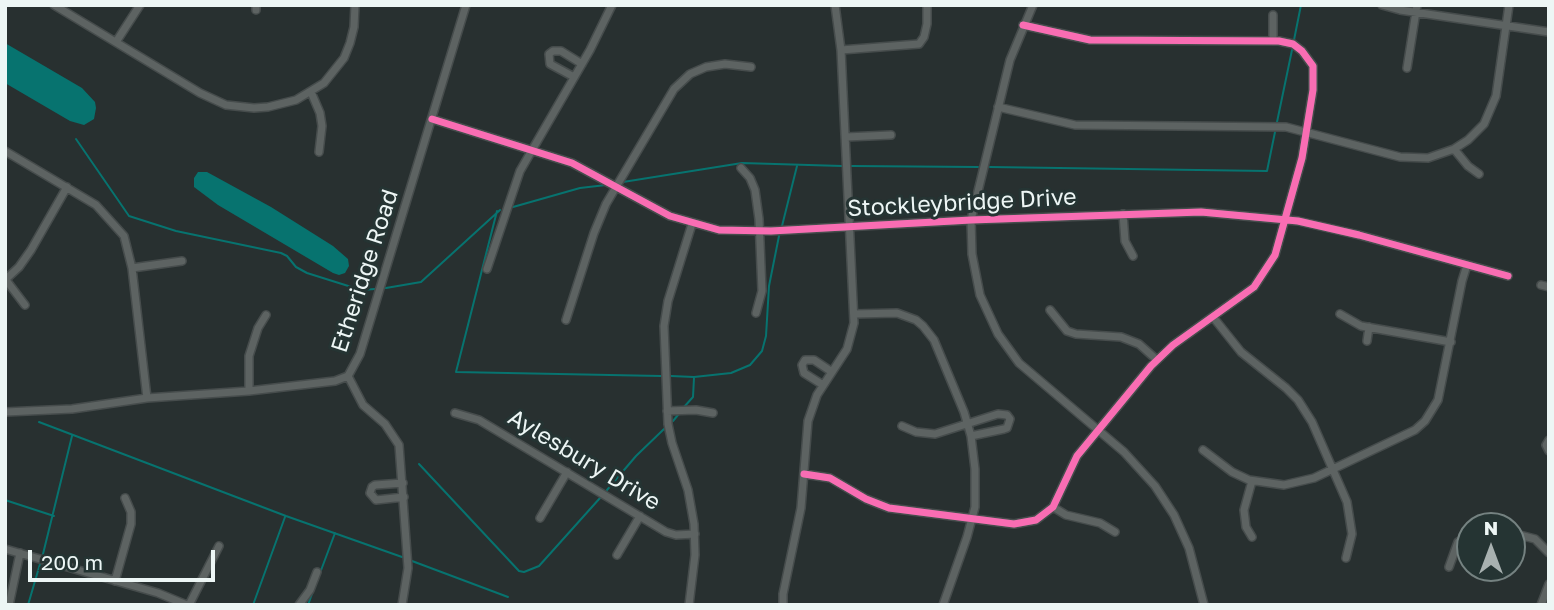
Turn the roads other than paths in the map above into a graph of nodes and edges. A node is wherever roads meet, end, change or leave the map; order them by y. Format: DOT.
graph roads {
  1 [pos="54,5"];
  2 [pos="140,5"];
  3 [pos="355,5"];
  4 [pos="466,5"];
  5 [pos="612,5"];
  6 [pos="835,5"];
  7 [pos="927,5"];
  8 [pos="1034,5"];
  9 [pos="1382,5"];
  10 [pos="1509,5"];
  11 [pos="1416,9"];
  12 [pos="1273,15"];
  13 [pos="1023,25"];
  14 [pos="1507,26"];
  15 [pos="1549,32"];
  16 [pos="1273,41"];
  17 [pos="116,42"];
  18 [pos="841,50"];
  19 [pos="582,64"];
  20 [pos="751,67"];
  21 [pos="1407,68"];
  22 [pos="574,77"];
  23 [pos="310,92"];
  24 [pos="999,107"];
  25 [pos="432,119"];
  26 [pos="1306,131"];
  27 [pos="891,135"];
  28 [pos="846,137"];
  29 [pos="531,149"];
  30 [pos="1454,149"];
  31 [pos="5,151"];
  32 [pos="319,152"];
  33 [pos="741,168"];
  34 [pos="1479,174"];
  35 [pos="616,186"];
  36 [pos="67,187"];
  37 [pos="1123,214"];
  38 [pos="1284,219"];
  39 [pos="971,220"];
  40 [pos="692,224"];
  41 [pos="850,228"];
  42 [pos="759,232"];
  43 [pos="1133,256"];
  44 [pos="183,261"];
  45 [pos="1467,265"];
  46 [pos="132,268"];
  47 [pos="487,269"];
  48 [pos="1508,276"];
  49 [pos="5,280"];
  50 [pos="25,305"];
  51 [pos="1050,310"];
  52 [pos="756,313"];
  53 [pos="854,314"];
  54 [pos="1340,314"];
  55 [pos="266,315"];
  56 [pos="1213,317"];
  57 [pos="566,320"];
  58 [pos="1370,327"];
  59 [pos="1367,341"];
  60 [pos="1451,342"];
  61 [pos="1157,360"];
  62 [pos="832,372"];
  63 [pos="348,376"];
  64 [pos="823,385"];
  65 [pos="249,391"];
  66 [pos="147,398"];
  67 [pos="667,411"];
  68 [pos="5,412"];
  69 [pos="455,413"];
  70 [pos="713,413"];
  71 [pos="967,422"];
  72 [pos="902,426"];
  73 [pos="1099,430"];
  74 [pos="971,436"];
  75 [pos="1549,440"];
  76 [pos="1203,450"];
  77 [pos="1549,451"];
  78 [pos="1334,468"];
  79 [pos="567,472"];
  80 [pos="804,474"];
  81 [pos="1252,481"];
  82 [pos="403,483"];
  83 [pos="125,498"];
  84 [pos="404,498"];
  85 [pos="1053,507"];
  86 [pos="640,516"];
  87 [pos="540,518"];
  88 [pos="972,519"];
  89 [pos="1115,531"];
  90 [pos="695,534"];
  91 [pos="1252,537"];
  92 [pos="1526,537"];
  93 [pos="219,546"];
  94 [pos="1456,548"];
  95 [pos="5,549"];
  96 [pos="20,553"];
  97 [pos="1549,553"];
  98 [pos="617,555"];
  99 [pos="1346,558"];
  100 [pos="1449,567"];
  101 [pos="317,572"];
  102 [pos="115,581"];
  103 [pos="1549,584"];
  104 [pos="9,605"];
  105 [pos="188,605"];
  106 [pos="299,605"];
  107 [pos="402,605"];
  108 [pos="689,605"];
  109 [pos="783,605"];
  110 [pos="943,605"];
  111 [pos="1204,605"];
  112 [pos="1541,605"];
  1 -- 17 [label="street"];
  2 -- 17 [label="street"];
  3 -- 23 [label="street"];
  4 -- 25 [label="street, Etheridge Road"];
  5 -- 19 [label="street"];
  6 -- 18 [label="street"];
  7 -- 18 [label="street"];
  8 -- 13 [label="street"];
  9 -- 11 [label="street"];
  10 -- 14 [label="street"];
  11 -- 14 [label="street"];
  11 -- 21 [label="street"];
  12 -- 16 [label="street"];
  13 -- 16 [label="street"];
  13 -- 24 [label="street"];
  14 -- 15 [label="street"];
  14 -- 30 [label="street"];
  16 -- 26 [label="street"];
  17 -- 23 [label="street"];
  18 -- 28 [label="street"];
  19 -- 22 [label="street"];
  19 -- 22 [label="street"];
  20 -- 35 [label="street"];
  22 -- 29 [label="street"];
  23 -- 32 [label="street"];
  24 -- 26 [label="street"];
  24 -- 39 [label="street"];
  25 -- 29 [label="street, Stockleybridge Drive"];
  25 -- 63 [label="street, Etheridge Road"];
  26 -- 30 [label="street"];
  26 -- 38 [label="street"];
  27 -- 28 [label="street"];
  28 -- 41 [label="street"];
  29 -- 35 [label="street, Stockleybridge Drive"];
  29 -- 47 [label="street"];
  30 -- 34 [label="street"];
  31 -- 36 [label="street"];
  33 -- 42 [label="street"];
  35 -- 40 [label="street, Stockleybridge Drive"];
  35 -- 57 [label="street"];
  36 -- 46 [label="street"];
  36 -- 49 [label="street"];
  37 -- 38 [label="street, Stockleybridge Drive"];
  37 -- 39 [label="street, Stockleybridge Drive"];
  37 -- 43 [label="street"];
  38 -- 45 [label="street, Stockleybridge Drive"];
  38 -- 56 [label="street"];
  39 -- 41 [label="street, Stockleybridge Drive"];
  39 -- 73 [label="street"];
  40 -- 42 [label="street, Stockleybridge Drive"];
  40 -- 67 [label="street"];
  41 -- 42 [label="street, Stockleybridge Drive"];
  41 -- 53 [label="street"];
  42 -- 52 [label="street"];
  44 -- 46 [label="street"];
  45 -- 48 [label="street, Stockleybridge Drive"];
  45 -- 60 [label="street"];
  46 -- 66 [label="street"];
  49 -- 50 [label="street"];
  51 -- 61 [label="street"];
  53 -- 62 [label="street"];
  53 -- 71 [label="street"];
  54 -- 58 [label="street"];
  55 -- 65 [label="street"];
  56 -- 61 [label="street"];
  56 -- 78 [label="street"];
  58 -- 59 [label="street"];
  58 -- 60 [label="street"];
  60 -- 78 [label="street"];
  61 -- 73 [label="street"];
  62 -- 64 [label="street"];
  62 -- 64 [label="street"];
  63 -- 65 [label="street, Etheridge Road"];
  63 -- 82 [label="street"];
  64 -- 80 [label="street"];
  65 -- 66 [label="street, Etheridge Road"];
  66 -- 68 [label="street, Etheridge Road"];
  67 -- 70 [label="street"];
  67 -- 90 [label="street"];
  69 -- 79 [label="street, Aylesbury Drive"];
  71 -- 72 [label="street"];
  71 -- 74 [label="street"];
  71 -- 74 [label="street"];
  73 -- 85 [label="street"];
  73 -- 111 [label="street"];
  74 -- 88 [label="street"];
  75 -- 77 [label="street"];
  76 -- 81 [label="street"];
  78 -- 81 [label="street"];
  78 -- 99 [label="street"];
  79 -- 86 [label="street, Aylesbury Drive"];
  79 -- 87 [label="street"];
  80 -- 88 [label="street"];
  80 -- 109 [label="street"];
  81 -- 91 [label="street"];
  82 -- 84 [label="street"];
  82 -- 84 [label="street"];
  83 -- 102 [label="street"];
  84 -- 107 [label="street"];
  85 -- 88 [label="street"];
  85 -- 89 [label="street"];
  86 -- 90 [label="street, Aylesbury Drive"];
  86 -- 98 [label="street"];
  88 -- 110 [label="street"];
  90 -- 108 [label="street"];
  92 -- 97 [label="street"];
  93 -- 105 [label="street"];
  94 -- 100 [label="street"];
  95 -- 96 [label="street"];
  96 -- 102 [label="street"];
  96 -- 104 [label="street"];
  101 -- 106 [label="street"];
  102 -- 105 [label="street"];
  103 -- 112 [label="street"];
}
